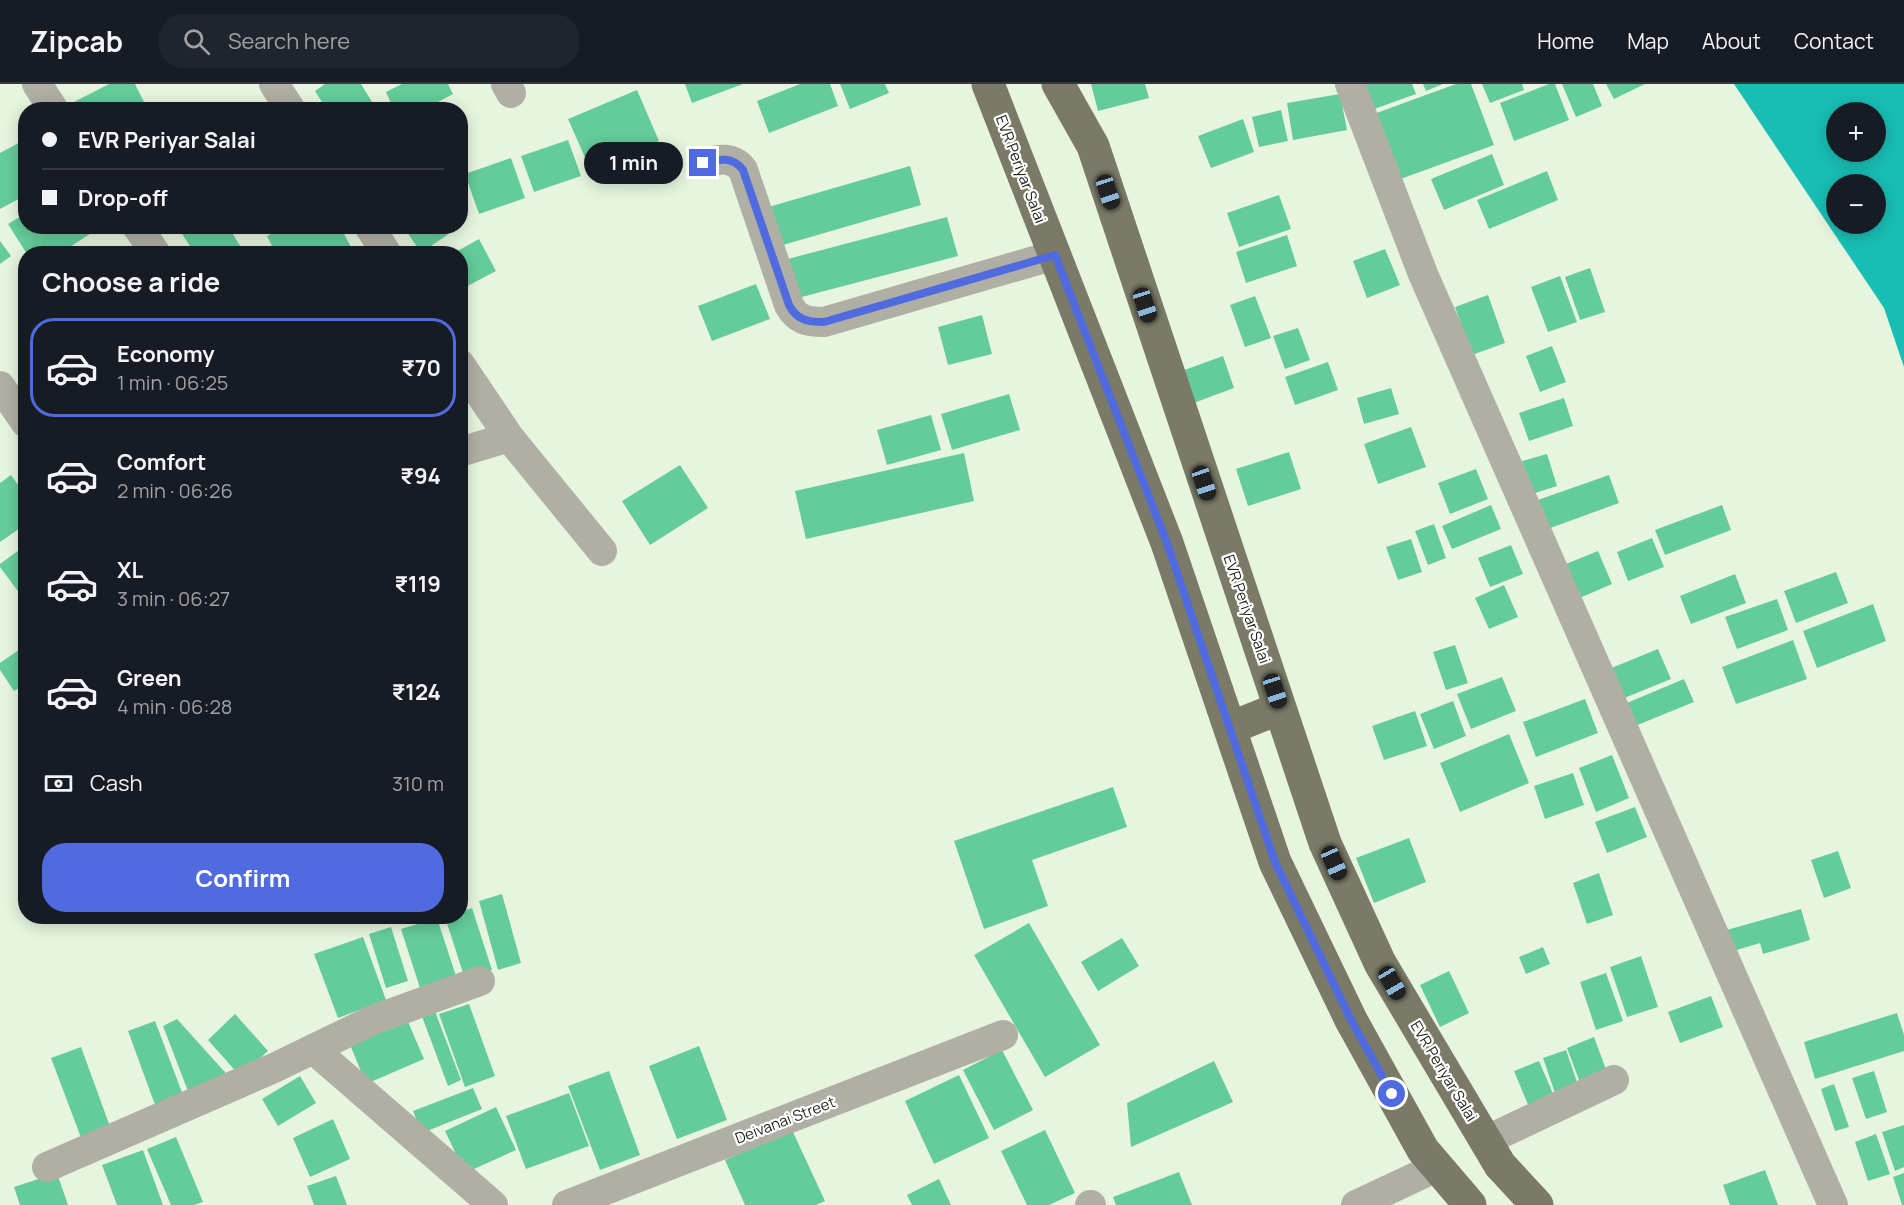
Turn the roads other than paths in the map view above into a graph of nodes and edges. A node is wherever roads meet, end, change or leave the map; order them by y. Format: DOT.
graph roads {
  1 [pos="36,84"];
  2 [pos="274,84"];
  3 [pos="988,84"];
  4 [pos="1058,84"];
  5 [pos="1350,84"];
  6 [pos="48,102"];
  7 [pos="286,102"];
  8 [pos="703,163"];
  9 [pos="1055,255"];
  10 [pos="468,376"];
  11 [pos="0,386"];
  12 [pos="18,412"];
  13 [pos="509,437"];
  14 [pos="468,450"];
  15 [pos="602,551"];
  16 [pos="1280,708"];
  17 [pos="1230,728"];
  18 [pos="480,981"];
  19 [pos="1003,1035"];
  20 [pos="313,1049"];
  21 [pos="1614,1080"];
  22 [pos="1485,1141"];
  23 [pos="47,1167"];
  24 [pos="1437,1167"];
  25 [pos="493,1205"];
  26 [pos="567,1205"];
  27 [pos="1356,1205"];
  28 [pos="1470,1205"];
  29 [pos="1537,1205"];
  30 [pos="1833,1205"];
  1 -- 6 [label="street"];
  2 -- 7 [label="street"];
  3 -- 9 [label="main road, EVR Periyar Salai"];
  4 -- 16 [label="main road, EVR Periyar Salai"];
  5 -- 30 [label="street"];
  8 -- 9 [label="street"];
  9 -- 17 [label="main road, EVR Periyar Salai"];
  10 -- 13 [label="street"];
  11 -- 12 [label="street"];
  13 -- 14 [label="street"];
  13 -- 15 [label="street"];
  16 -- 17 [label="main road"];
  16 -- 22 [label="main road, EVR Periyar Salai"];
  17 -- 24 [label="main road, EVR Periyar Salai"];
  18 -- 20 [label="street"];
  19 -- 26 [label="street, Deivanai Street"];
  20 -- 23 [label="street"];
  20 -- 25 [label="street"];
  21 -- 22 [label="street"];
  22 -- 29 [label="main road, EVR Periyar Salai"];
  24 -- 27 [label="street"];
  24 -- 28 [label="main road, EVR Periyar Salai"];
}
